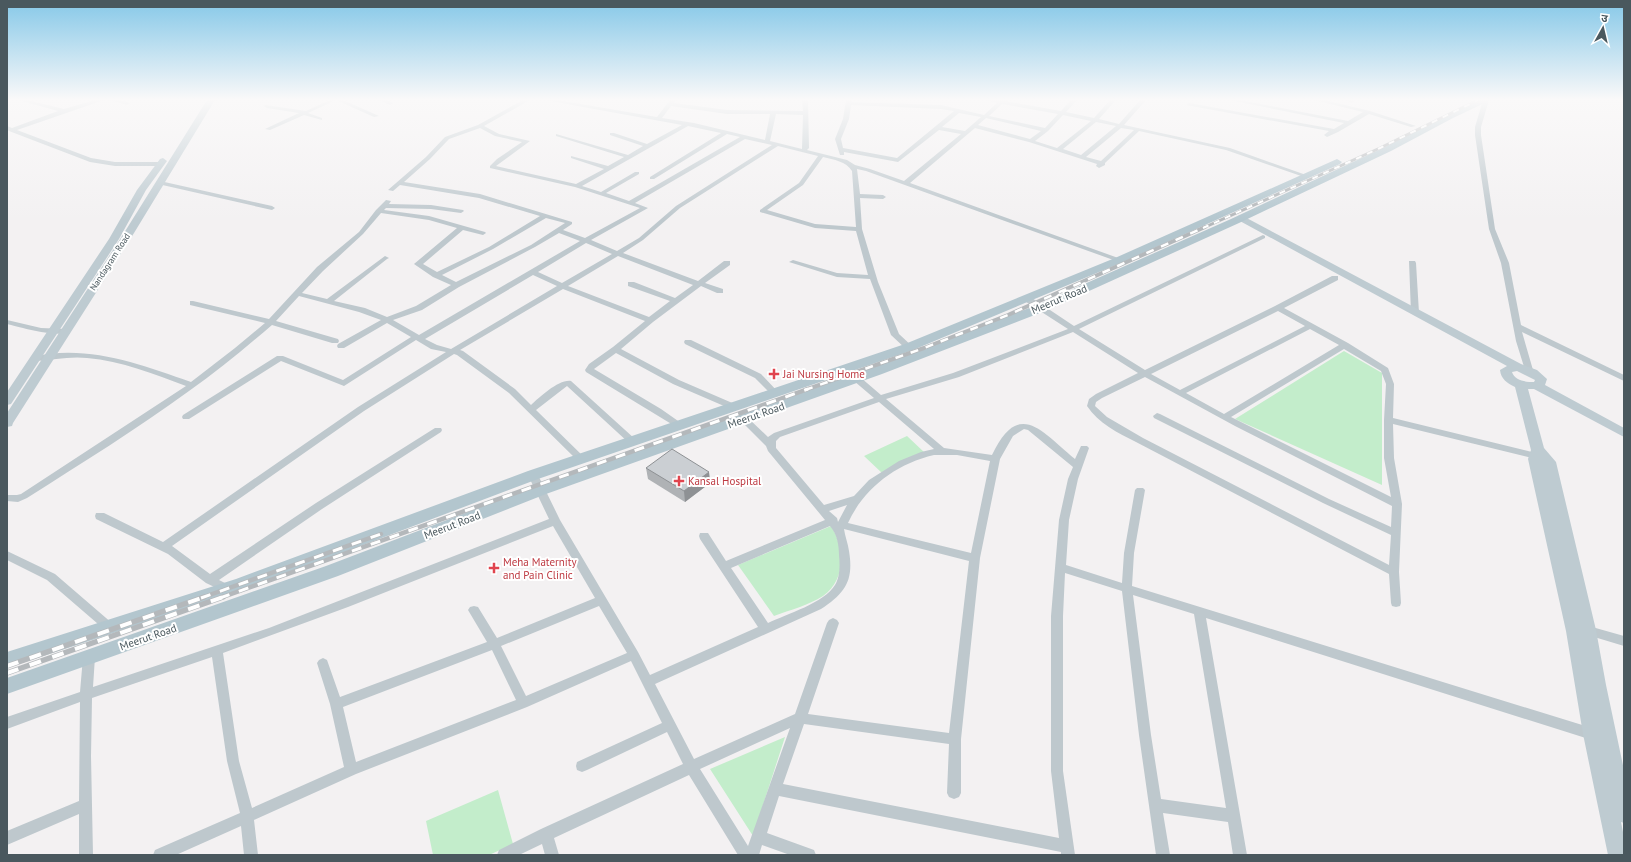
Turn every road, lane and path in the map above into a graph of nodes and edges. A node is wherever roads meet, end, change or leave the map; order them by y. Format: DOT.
graph roads {
  1 [pos="38,140"];
  2 [pos="445,140"];
  3 [pos="523,140"];
  4 [pos="575,140"];
  5 [pos="631,140"];
  6 [pos="658,140"];
  7 [pos="713,140"];
  8 [pos="739,140"];
  9 [pos="754,140"];
  10 [pos="806,140"];
  11 [pos="838,140"];
  12 [pos="923,140"];
  13 [pos="959,140"];
  14 [pos="1070,140"];
  15 [pos="1103,140"];
  16 [pos="1126,140"];
  17 [pos="1186,140"];
  18 [pos="1385,140"];
  19 [pos="1403,140"];
  20 [pos="1479,140"];
  21 [pos="181,141"];
  22 [pos="1031,141"];
  23 [pos="767,143"];
  24 [pos="776,145"];
  25 [pos="648,146"];
  26 [pos="840,149"];
  27 [pos="1058,150"];
  28 [pos="803,151"];
  29 [pos="822,155"];
  30 [pos="1083,156"];
  31 [pos="573,157"];
  32 [pos="629,157"];
  33 [pos="845,161"];
  34 [pos="161,164"];
  35 [pos="854,167"];
  36 [pos="608,168"];
  37 [pos="636,173"];
  38 [pos="1306,176"];
  39 [pos="652,178"];
  40 [pos="160,183"];
  41 [pos="399,183"];
  42 [pos="904,184"];
  43 [pos="577,186"];
  44 [pos="391,190"];
  45 [pos="601,194"];
  46 [pos="857,196"];
  47 [pos="883,197"];
  48 [pos="630,203"];
  49 [pos="383,206"];
  50 [pos="272,208"];
  51 [pos="142,211"];
  52 [pos="461,212"];
  53 [pos="129,213"];
  54 [pos="545,216"];
  55 [pos="1231,216"];
  56 [pos="462,227"];
  57 [pos="858,229"];
  58 [pos="557,230"];
  59 [pos="483,233"];
  60 [pos="1259,233"];
  61 [pos="587,241"];
  62 [pos="618,253"];
  63 [pos="385,258"];
  64 [pos="1119,260"];
  65 [pos="794,262"];
  66 [pos="727,263"];
  67 [pos="1412,263"];
  68 [pos="533,272"];
  69 [pos="436,275"];
  70 [pos="872,277"];
  71 [pos="1335,278"];
  72 [pos="699,283"];
  73 [pos="631,284"];
  74 [pos="456,285"];
  75 [pos="562,286"];
  76 [pos="720,291"];
  77 [pos="298,294"];
  78 [pos="1026,298"];
  79 [pos="329,301"];
  80 [pos="676,301"];
  81 [pos="193,303"];
  82 [pos="1041,308"];
  83 [pos="1278,308"];
  84 [pos="1415,313"];
  85 [pos="387,320"];
  86 [pos="650,320"];
  87 [pos="7,322"];
  88 [pos="271,322"];
  89 [pos="1311,326"];
  90 [pos="1518,327"];
  91 [pos="1072,330"];
  92 [pos="53,331"];
  93 [pos="66,331"];
  94 [pos="418,338"];
  95 [pos="334,341"];
  96 [pos="688,342"];
  97 [pos="1345,345"];
  98 [pos="342,346"];
  99 [pos="909,347"];
  100 [pos="616,349"];
  101 [pos="453,351"];
  102 [pos="50,357"];
  103 [pos="35,359"];
  104 [pos="1517,369"];
  105 [pos="1144,373"];
  106 [pos="1624,378"];
  107 [pos="857,379"];
  108 [pos="1539,383"];
  109 [pos="1520,384"];
  110 [pos="191,385"];
  111 [pos="775,392"];
  112 [pos="1180,393"];
  113 [pos="881,399"];
  114 [pos="7,401"];
  115 [pos="734,406"];
  116 [pos="531,409"];
  117 [pos="1157,416"];
  118 [pos="186,417"];
  119 [pos="1225,418"];
  120 [pos="744,419"];
  121 [pos="1388,420"];
  122 [pos="7,423"];
  123 [pos="1624,424"];
  124 [pos="678,425"];
  125 [pos="438,430"];
  126 [pos="1624,433"];
  127 [pos="632,441"];
  128 [pos="770,444"];
  129 [pos="1084,448"];
  130 [pos="943,452"];
  131 [pos="1540,455"];
  132 [pos="581,459"];
  133 [pos="994,459"];
  134 [pos="1078,466"];
  135 [pos="533,475"];
  136 [pos="541,490"];
  137 [pos="1140,490"];
  138 [pos="7,498"];
  139 [pos="857,498"];
  140 [pos="1397,504"];
  141 [pos="823,510"];
  142 [pos="100,516"];
  143 [pos="555,521"];
  144 [pos="838,525"];
  145 [pos="1396,533"];
  146 [pos="704,536"];
  147 [pos="163,547"];
  148 [pos="7,555"];
  149 [pos="975,558"];
  150 [pos="724,566"];
  151 [pos="1061,568"];
  152 [pos="1394,572"];
  153 [pos="210,580"];
  154 [pos="225,588"];
  155 [pos="1127,588"];
  156 [pos="602,600"];
  157 [pos="1396,603"];
  158 [pos="474,610"];
  159 [pos="1200,611"];
  160 [pos="833,623"];
  161 [pos="109,627"];
  162 [pos="766,629"];
  163 [pos="1580,629"];
  164 [pos="1624,641"];
  165 [pos="494,644"];
  166 [pos="217,650"];
  167 [pos="634,654"];
  168 [pos="89,657"];
  169 [pos="7,660"];
  170 [pos="323,663"];
  171 [pos="648,681"];
  172 [pos="7,686"];
  173 [pos="85,694"];
  174 [pos="523,703"];
  175 [pos="336,704"];
  176 [pos="800,718"];
  177 [pos="7,723"];
  178 [pos="670,725"];
  179 [pos="1592,734"];
  180 [pos="955,739"];
  181 [pos="582,766"];
  182 [pos="691,767"];
  183 [pos="351,770"];
  184 [pos="1601,773"];
  185 [pos="1620,783"];
  186 [pos="776,789"];
  187 [pos="954,793"];
  188 [pos="85,805"];
  189 [pos="1155,805"];
  190 [pos="1624,814"];
  191 [pos="247,815"];
  192 [pos="1233,816"];
  193 [pos="546,834"];
  194 [pos="759,837"];
  195 [pos="7,838"];
  196 [pos="1067,851"];
  197 [pos="86,855"];
  198 [pos="160,855"];
  199 [pos="251,855"];
  200 [pos="504,855"];
  201 [pos="552,855"];
  202 [pos="746,855"];
  203 [pos="752,855"];
  204 [pos="809,855"];
  205 [pos="1163,855"];
  206 [pos="1240,855"];
  207 [pos="1618,855"];
  1 -- 34 [label="street"];
  2 -- 41 [label="street"];
  3 -- 43 [label="street"];
  4 -- 32 [label="street"];
  5 -- 25 [label="street"];
  6 -- 25 [label="street"];
  7 -- 39 [label="street"];
  8 -- 48 [label="street"];
  9 -- 23 [label="street"];
  10 -- 28 [label="street"];
  11 -- 26 [label="street"];
  12 -- 26 [label="street"];
  13 -- 42 [label="street"];
  14 -- 27 [label="street"];
  15 -- 30 [label="street"];
  16 -- 30 [label="street"];
  17 -- 38 [label="street"];
  18 -- 38 [label="main road, Meerut Road"];
  19 -- 55 [label="main road, Meerut Road"];
  20 -- 90 [label="street"];
  21 -- 34 [label="street, Nandagram Road"];
  21 -- 40 [label="street, Nandagram Road"];
  22 -- 27 [label="street"];
  23 -- 24 [label="street"];
  24 -- 28 [label="street"];
  24 -- 62 [label="street"];
  25 -- 32 [label="street"];
  26 -- 33 [label="street"];
  27 -- 30 [label="street"];
  28 -- 29 [label="street"];
  29 -- 33 [label="street"];
  29 -- 57 [label="street"];
  31 -- 36 [label="street"];
  32 -- 36 [label="street"];
  33 -- 35 [label="street"];
  34 -- 53 [label="street, Nandagram Road"];
  35 -- 42 [label="street"];
  35 -- 46 [label="street"];
  36 -- 43 [label="street"];
  37 -- 45 [label="street"];
  38 -- 55 [label="main road, Meerut Road"];
  40 -- 50 [label="street"];
  40 -- 51 [label="street, Nandagram Road"];
  41 -- 44 [label="street"];
  41 -- 54 [label="street"];
  42 -- 64 [label="street"];
  43 -- 45 [label="street"];
  45 -- 48 [label="street"];
  46 -- 47 [label="street"];
  46 -- 57 [label="street"];
  48 -- 61 [label="street"];
  49 -- 52 [label="street"];
  49 -- 56 [label="street"];
  49 -- 77 [label="street"];
  51 -- 53 [label="street"];
  51 -- 93 [label="street, Nandagram Road"];
  53 -- 92 [label="street, Nandagram Road"];
  54 -- 58 [label="street"];
  54 -- 69 [label="street"];
  55 -- 60 [label="street"];
  55 -- 64 [label="main road, Meerut Road"];
  55 -- 82 [label="main road, Meerut Road"];
  56 -- 59 [label="street"];
  56 -- 69 [label="street"];
  57 -- 70 [label="street"];
  58 -- 61 [label="street"];
  58 -- 74 [label="street"];
  60 -- 71 [label="street"];
  60 -- 84 [label="street"];
  60 -- 91 [label="street"];
  61 -- 62 [label="street"];
  61 -- 68 [label="street"];
  62 -- 72 [label="street"];
  62 -- 75 [label="street"];
  63 -- 79 [label="street"];
  64 -- 78 [label="main road, Meerut Road"];
  65 -- 70 [label="street"];
  66 -- 72 [label="street"];
  67 -- 84 [label="street"];
  68 -- 75 [label="street"];
  68 -- 94 [label="street"];
  69 -- 74 [label="street"];
  70 -- 99 [label="street"];
  71 -- 83 [label="street"];
  71 -- 104 [label="street"];
  72 -- 76 [label="street"];
  72 -- 80 [label="street"];
  73 -- 80 [label="street"];
  74 -- 85 [label="street"];
  75 -- 86 [label="street"];
  75 -- 101 [label="street"];
  77 -- 79 [label="street"];
  77 -- 88 [label="street"];
  78 -- 82 [label="street"];
  78 -- 99 [label="main road, Meerut Road"];
  79 -- 85 [label="street"];
  80 -- 86 [label="street"];
  81 -- 88 [label="street"];
  82 -- 91 [label="street"];
  82 -- 107 [label="main road, Meerut Road"];
  83 -- 89 [label="street"];
  83 -- 105 [label="street"];
  84 -- 104 [label="street"];
  85 -- 94 [label="street"];
  85 -- 98 [label="street"];
  86 -- 100 [label="street"];
  87 -- 92 [label="street"];
  88 -- 95 [label="street"];
  88 -- 110 [label="street"];
  89 -- 97 [label="street"];
  89 -- 112 [label="street"];
  90 -- 104 [label="street"];
  90 -- 106 [label="street"];
  91 -- 105 [label="street"];
  91 -- 113 [label="street"];
  92 -- 93 [label="street"];
  92 -- 103 [label="street, Nandagram Road"];
  93 -- 102 [label="street, Nandagram Road"];
  94 -- 101 [label="street"];
  94 -- 118 [label="street"];
  96 -- 111 [label="street"];
  97 -- 119 [label="street"];
  97 -- 121 [label="street"];
  99 -- 111 [label="main road, Meerut Road"];
  100 -- 115 [label="street"];
  100 -- 124 [label="street"];
  101 -- 116 [label="street"];
  101 -- 147 [label="street"];
  102 -- 103 [label="street"];
  102 -- 110 [label="street"];
  102 -- 122 [label="street, Nandagram Road"];
  103 -- 114 [label="street, Nandagram Road"];
  104 -- 108 [label="street"];
  104 -- 109 [label="street"];
  105 -- 112 [label="street"];
  105 -- 152 [label="street"];
  107 -- 113 [label="street"];
  107 -- 120 [label="main road, Meerut Road"];
  108 -- 109 [label="street"];
  108 -- 123 [label="street"];
  108 -- 126 [label="street"];
  109 -- 131 [label="street"];
  110 -- 138 [label="street"];
  111 -- 115 [label="main road, Meerut Road"];
  112 -- 119 [label="street"];
  113 -- 128 [label="street"];
  113 -- 130 [label="street"];
  115 -- 124 [label="main road, Meerut Road"];
  116 -- 127 [label="street"];
  116 -- 132 [label="street"];
  117 -- 145 [label="street"];
  119 -- 140 [label="street"];
  120 -- 128 [label="street"];
  120 -- 136 [label="main road, Meerut Road"];
  121 -- 131 [label="street"];
  121 -- 140 [label="street"];
  124 -- 127 [label="main road, Meerut Road"];
  125 -- 153 [label="street"];
  127 -- 132 [label="main road, Meerut Road"];
  128 -- 141 [label="street"];
  129 -- 134 [label="street"];
  130 -- 133 [label="street"];
  130 -- 139 [label="street"];
  131 -- 163 [label="street"];
  132 -- 135 [label="main road, Meerut Road"];
  133 -- 134 [label="street"];
  133 -- 149 [label="street"];
  134 -- 151 [label="street"];
  135 -- 136 [label="street"];
  135 -- 154 [label="main road, Meerut Road"];
  136 -- 143 [label="street"];
  136 -- 168 [label="main road, Meerut Road"];
  137 -- 155 [label="street"];
  139 -- 141 [label="street"];
  139 -- 144 [label="street"];
  140 -- 145 [label="street"];
  141 -- 144 [label="street"];
  142 -- 147 [label="street"];
  143 -- 156 [label="street"];
  143 -- 166 [label="street"];
  144 -- 149 [label="street"];
  144 -- 150 [label="street"];
  144 -- 162 [label="street"];
  145 -- 152 [label="street"];
  146 -- 150 [label="street"];
  147 -- 153 [label="street"];
  148 -- 161 [label="street"];
  149 -- 180 [label="street"];
  150 -- 162 [label="street"];
  151 -- 155 [label="street"];
  151 -- 196 [label="street"];
  152 -- 157 [label="street"];
  153 -- 154 [label="street"];
  154 -- 161 [label="main road, Meerut Road"];
  155 -- 159 [label="street"];
  155 -- 189 [label="street"];
  156 -- 165 [label="street"];
  156 -- 167 [label="street"];
  158 -- 165 [label="street"];
  159 -- 179 [label="street"];
  159 -- 192 [label="street"];
  160 -- 176 [label="street"];
  161 -- 169 [label="main road, Meerut Road"];
  162 -- 171 [label="street"];
  163 -- 164 [label="street"];
  163 -- 179 [label="street"];
  163 -- 185 [label="street"];
  165 -- 174 [label="street"];
  165 -- 175 [label="street"];
  166 -- 173 [label="street"];
  166 -- 191 [label="street"];
  167 -- 171 [label="street"];
  167 -- 174 [label="street"];
  168 -- 172 [label="main road, Meerut Road"];
  168 -- 173 [label="street"];
  170 -- 175 [label="street"];
  171 -- 178 [label="street"];
  173 -- 177 [label="street"];
  173 -- 188 [label="street"];
  174 -- 183 [label="street"];
  175 -- 183 [label="street"];
  176 -- 180 [label="street"];
  176 -- 182 [label="street"];
  176 -- 186 [label="street"];
  178 -- 181 [label="street"];
  178 -- 182 [label="street"];
  179 -- 184 [label="street"];
  180 -- 187 [label="street"];
  182 -- 193 [label="street"];
  182 -- 202 [label="street"];
  183 -- 191 [label="street"];
  184 -- 185 [label="street"];
  184 -- 207 [label="street"];
  185 -- 190 [label="street"];
  186 -- 194 [label="street"];
  186 -- 196 [label="street"];
  188 -- 195 [label="street"];
  188 -- 197 [label="street"];
  189 -- 192 [label="street"];
  189 -- 205 [label="street"];
  191 -- 198 [label="street"];
  191 -- 199 [label="street"];
  192 -- 206 [label="street"];
  193 -- 200 [label="street"];
  193 -- 201 [label="street"];
  194 -- 203 [label="street"];
  194 -- 204 [label="street"];
}
